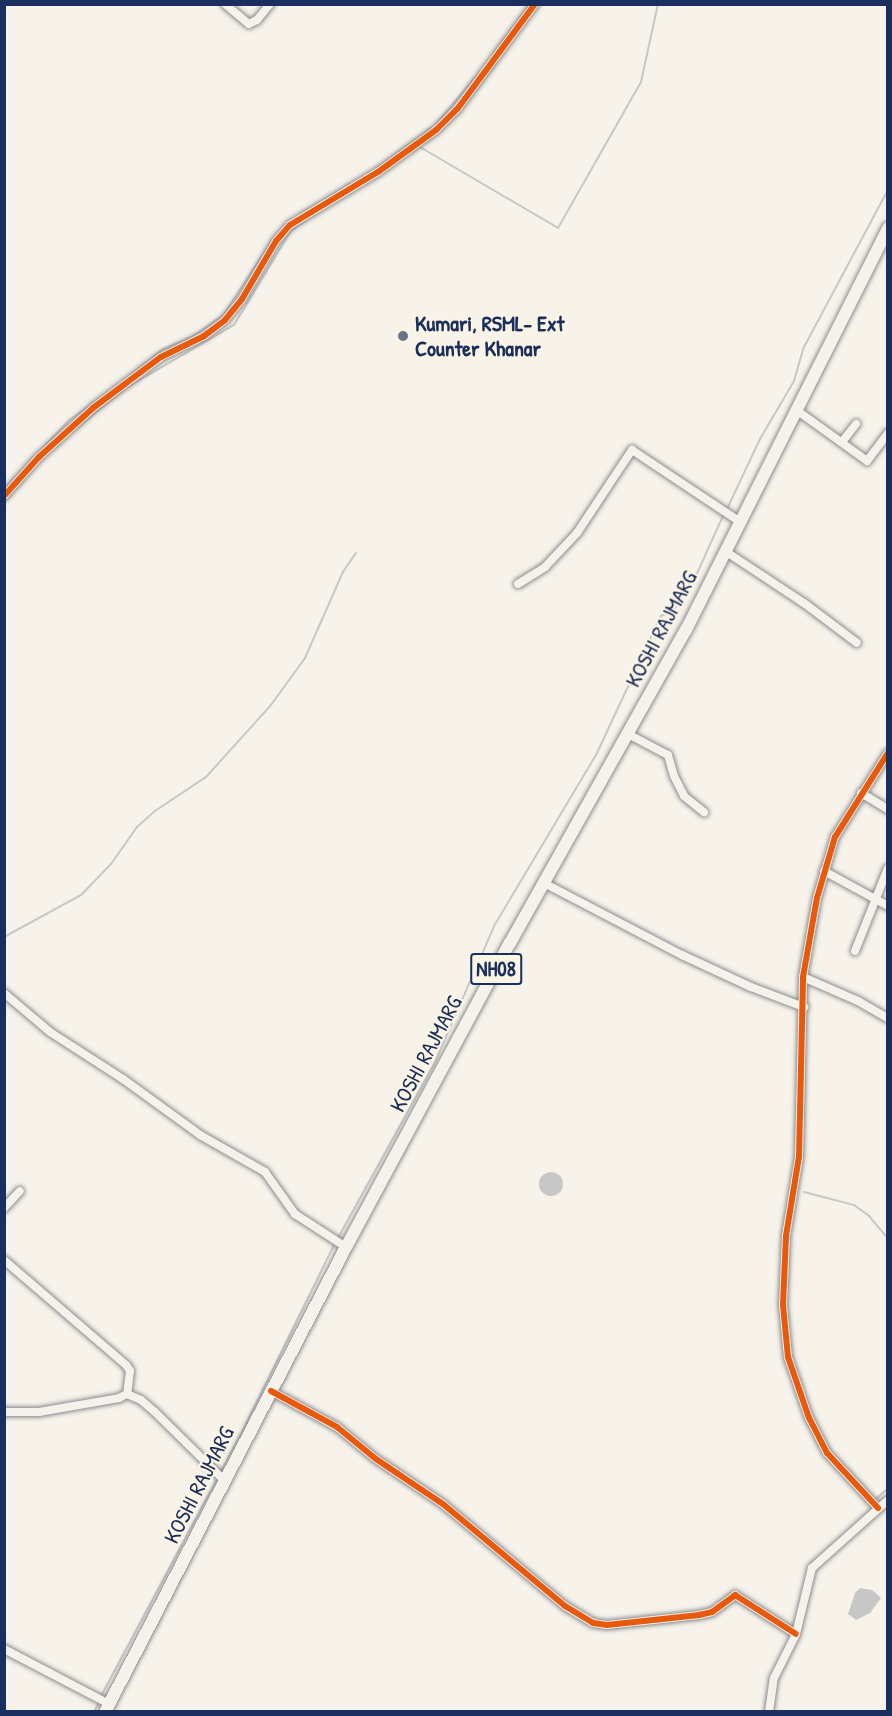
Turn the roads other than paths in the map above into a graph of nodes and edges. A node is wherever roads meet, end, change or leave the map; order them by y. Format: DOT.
graph roads {
  1 [pos="225,4"];
  2 [pos="270,4"];
  3 [pos="535,4"];
  4 [pos="888,228"];
  5 [pos="795,409"];
  6 [pos="856,424"];
  7 [pos="888,433"];
  8 [pos="842,442"];
  9 [pos="4,496"];
  10 [pos="739,521"];
  11 [pos="725,551"];
  12 [pos="518,584"];
  13 [pos="857,643"];
  14 [pos="628,734"];
  15 [pos="888,753"];
  16 [pos="861,793"];
  17 [pos="888,809"];
  18 [pos="704,812"];
  19 [pos="888,868"];
  20 [pos="824,871"];
  21 [pos="544,883"];
  22 [pos="876,900"];
  23 [pos="888,906"];
  24 [pos="855,951"];
  25 [pos="803,976"];
  26 [pos="4,993"];
  27 [pos="804,1007"];
  28 [pos="888,1018"];
  29 [pos="20,1191"];
  30 [pos="4,1208"];
  31 [pos="343,1245"];
  32 [pos="4,1260"];
  33 [pos="271,1391"];
  34 [pos="127,1394"];
  35 [pos="4,1404"];
  36 [pos="8,1412"];
  37 [pos="225,1481"];
  38 [pos="888,1500"];
  39 [pos="878,1508"];
  40 [pos="796,1634"];
  41 [pos="4,1649"];
  42 [pos="107,1708"];
  43 [pos="769,1712"];
  1 -- 2 [label="street"];
  3 -- 9 [label="street"];
  4 -- 5 [label="main road, KOSHI RAJMARG / NH08"];
  5 -- 8 [label="street"];
  5 -- 10 [label="main road, KOSHI RAJMARG / NH08"];
  6 -- 8 [label="street"];
  7 -- 8 [label="street"];
  10 -- 11 [label="main road, KOSHI RAJMARG / NH08"];
  10 -- 12 [label="street"];
  11 -- 13 [label="street"];
  11 -- 14 [label="main road, KOSHI RAJMARG / NH08"];
  14 -- 18 [label="street"];
  14 -- 21 [label="main road, KOSHI RAJMARG / NH08"];
  15 -- 16 [label="street"];
  16 -- 17 [label="street"];
  16 -- 20 [label="street"];
  19 -- 22 [label="street"];
  20 -- 22 [label="street"];
  20 -- 25 [label="street"];
  21 -- 27 [label="street"];
  21 -- 31 [label="main road, KOSHI RAJMARG / NH08"];
  22 -- 23 [label="street"];
  22 -- 24 [label="street"];
  25 -- 27 [label="street"];
  25 -- 28 [label="street"];
  26 -- 31 [label="street"];
  27 -- 39 [label="street"];
  29 -- 30 [label="street"];
  31 -- 33 [label="main road, KOSHI RAJMARG / NH08"];
  32 -- 34 [label="street"];
  33 -- 37 [label="main road, KOSHI RAJMARG / NH08"];
  33 -- 40 [label="street"];
  34 -- 36 [label="street"];
  34 -- 37 [label="street"];
  35 -- 36 [label="street"];
  37 -- 42 [label="main road, KOSHI RAJMARG / NH08"];
  38 -- 39 [label="street"];
  39 -- 40 [label="street"];
  40 -- 43 [label="street"];
  41 -- 42 [label="street"];
}
